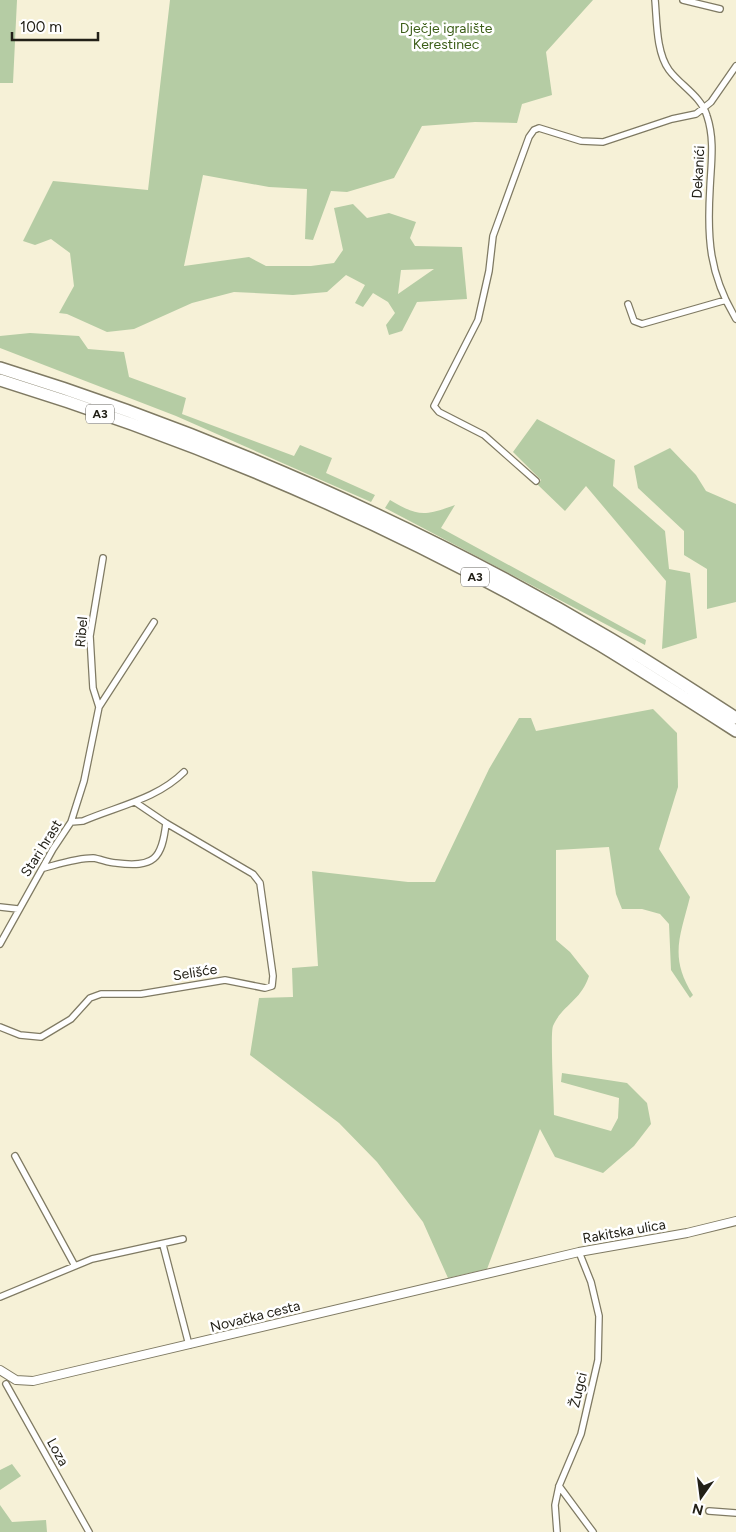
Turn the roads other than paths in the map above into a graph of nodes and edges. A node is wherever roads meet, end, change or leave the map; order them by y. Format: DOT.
graph roads {
  1 [pos="655,0"];
  2 [pos="683,0"];
  3 [pos="720,9"];
  4 [pos="736,66"];
  5 [pos="704,109"];
  6 [pos="726,300"];
  7 [pos="628,304"];
  8 [pos="736,319"];
  9 [pos="0,368"];
  10 [pos="0,380"];
  11 [pos="536,480"];
  12 [pos="104,558"];
  13 [pos="154,622"];
  14 [pos="99,707"];
  15 [pos="736,718"];
  16 [pos="736,731"];
  17 [pos="184,772"];
  18 [pos="135,802"];
  19 [pos="71,822"];
  20 [pos="166,823"];
  21 [pos="44,868"];
  22 [pos="0,908"];
  23 [pos="18,909"];
  24 [pos="0,944"];
  25 [pos="0,1027"];
  26 [pos="15,1156"];
  27 [pos="736,1221"];
  28 [pos="182,1239"];
  29 [pos="163,1245"];
  30 [pos="579,1252"];
  31 [pos="74,1266"];
  32 [pos="517,1266"];
  33 [pos="0,1296"];
  34 [pos="189,1345"];
  35 [pos="0,1370"];
  36 [pos="8,1381"];
  37 [pos="0,1388"];
  38 [pos="559,1486"];
  39 [pos="709,1511"];
  40 [pos="736,1513"];
  41 [pos="89,1532"];
  42 [pos="557,1532"];
  43 [pos="593,1532"];
  1 -- 5 [label="street, Dekanići"];
  2 -- 3 [label="street"];
  4 -- 5 [label="street"];
  5 -- 6 [label="street, Dekanići"];
  5 -- 11 [label="street"];
  6 -- 7 [label="street"];
  6 -- 8 [label="street, Dekanići"];
  9 -- 15 [label="highway, A3"];
  10 -- 16 [label="highway, A3"];
  12 -- 14 [label="street, Ribel"];
  13 -- 14 [label="street, Ribel"];
  14 -- 19 [label="street, Ribel"];
  17 -- 18 [label="street, Stari hrast"];
  18 -- 19 [label="street, Stari hrast"];
  18 -- 20 [label="street"];
  19 -- 21 [label="street, Stari hrast"];
  20 -- 21 [label="street"];
  20 -- 25 [label="street, Selišće"];
  21 -- 23 [label="street, Stari hrast"];
  22 -- 23 [label="street"];
  23 -- 24 [label="street, Stari hrast"];
  26 -- 31 [label="street"];
  27 -- 30 [label="street, Rakitska ulica"];
  28 -- 29 [label="street"];
  29 -- 31 [label="street"];
  29 -- 34 [label="street"];
  30 -- 32 [label="street, Rakitska ulica"];
  30 -- 38 [label="street, Žugci"];
  31 -- 33 [label="street"];
  32 -- 34 [label="street, Novačka cesta"];
  34 -- 36 [label="street, Novačka cesta"];
  35 -- 36 [label="street"];
  36 -- 37 [label="street"];
  36 -- 41 [label="street, Loza"];
  38 -- 42 [label="street, Žugci"];
  38 -- 43 [label="street"];
  39 -- 40 [label="street"];
}
